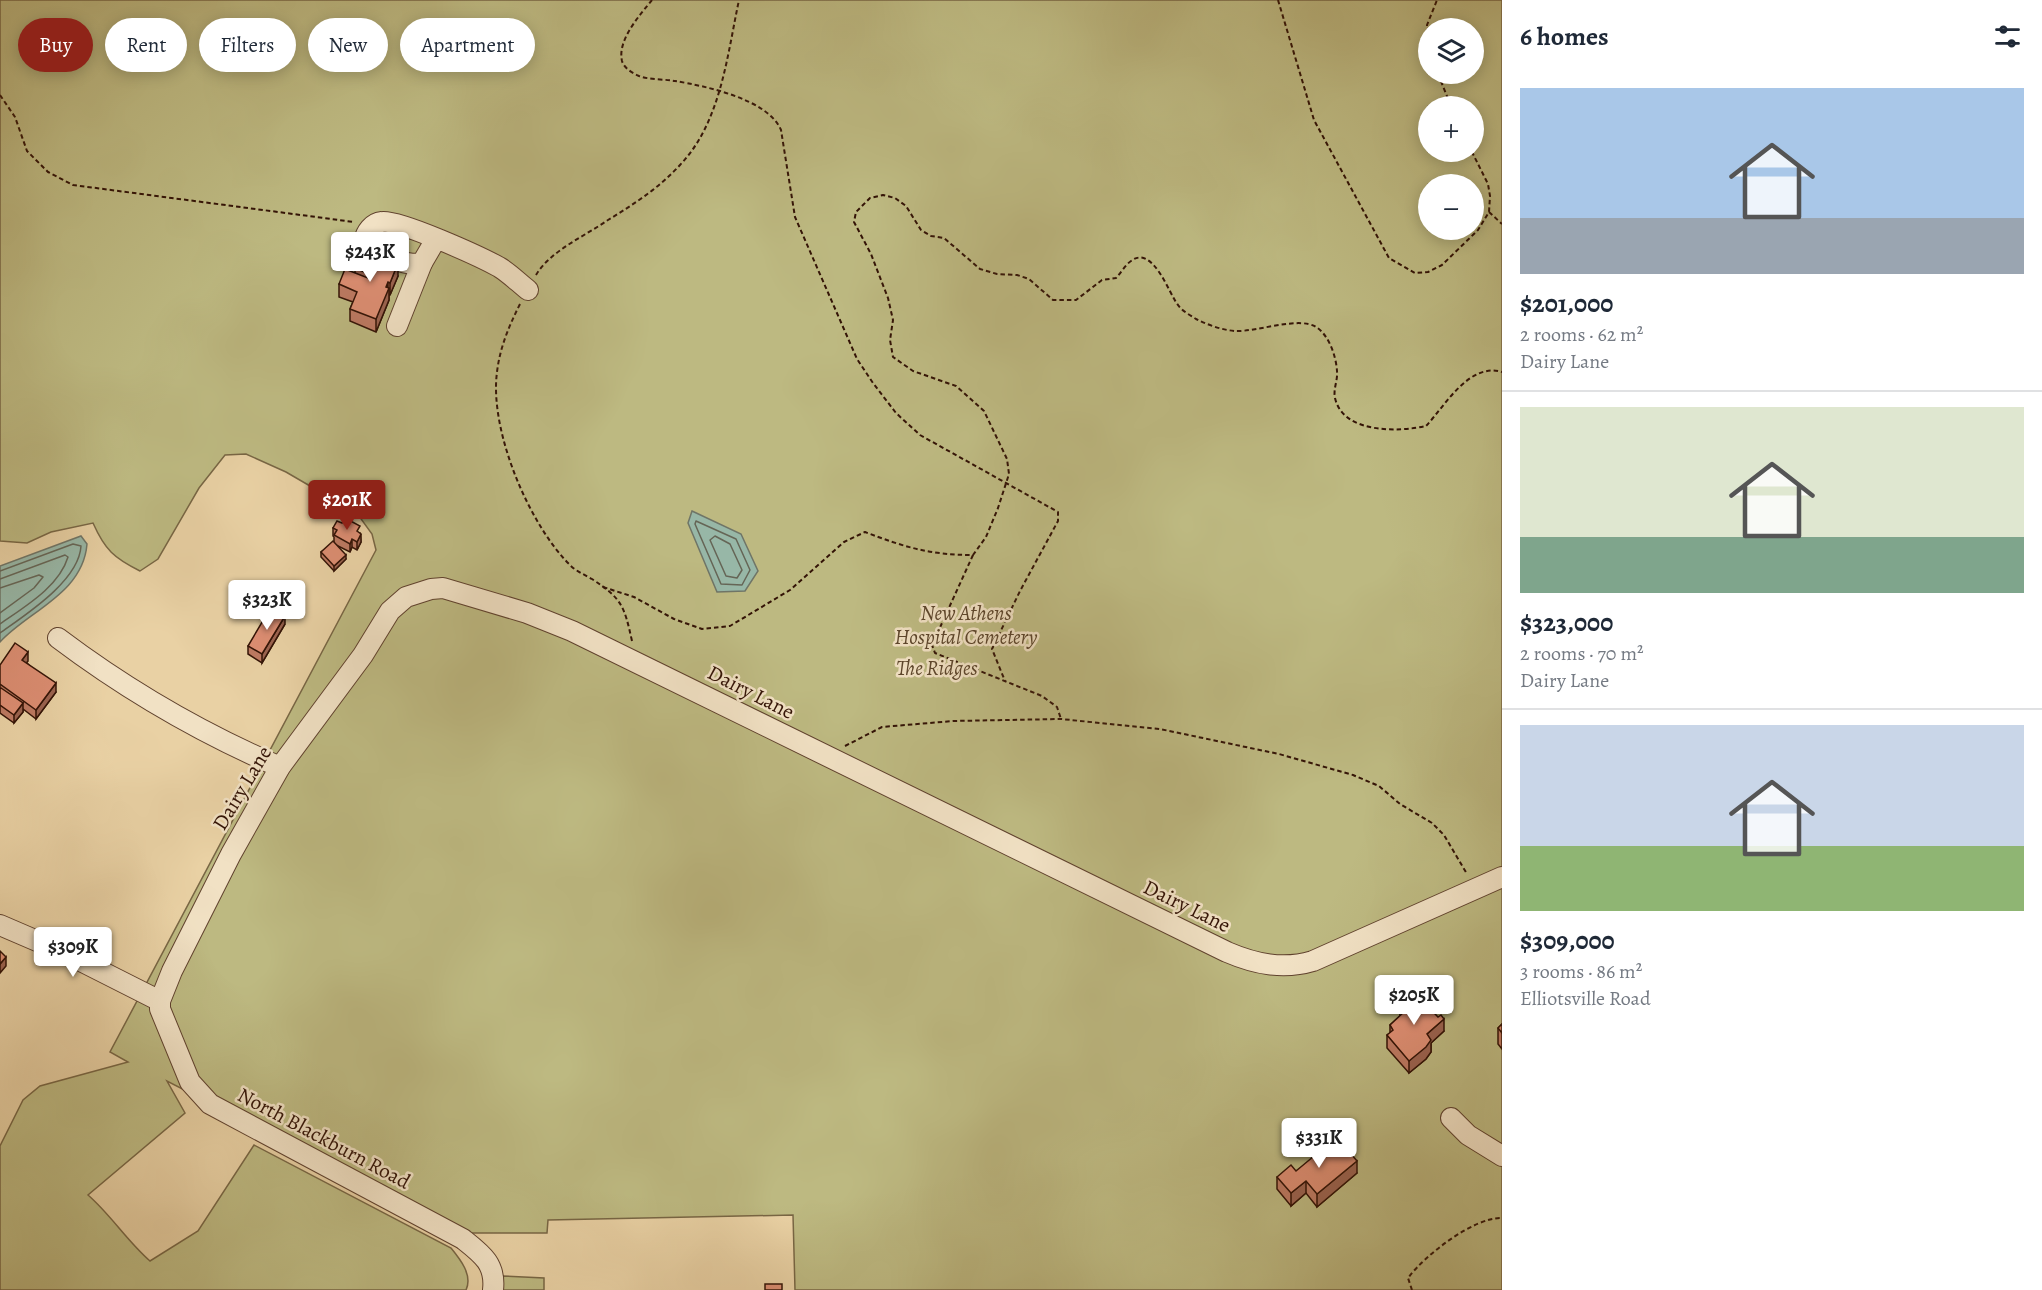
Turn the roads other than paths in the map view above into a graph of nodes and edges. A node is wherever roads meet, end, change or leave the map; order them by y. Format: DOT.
graph roads {
  1 [pos="436,239"];
  2 [pos="422,263"];
  3 [pos="528,290"];
  4 [pos="397,327"];
  5 [pos="58,638"];
  6 [pos="280,767"];
  7 [pos="1502,877"];
  8 [pos="0,926"];
  9 [pos="160,1001"];
  10 [pos="1451,1118"];
  11 [pos="1502,1156"];
  12 [pos="493,1290"];
  1 -- 2 [label="street"];
  1 -- 2 [label="street"];
  1 -- 3 [label="street"];
  2 -- 4 [label="street"];
  5 -- 6 [label="street"];
  6 -- 7 [label="street, Dairy Lane"];
  6 -- 9 [label="street, Dairy Lane"];
  8 -- 9 [label="street"];
  9 -- 12 [label="street, North Blackburn Road"];
  10 -- 11 [label="street"];
}
